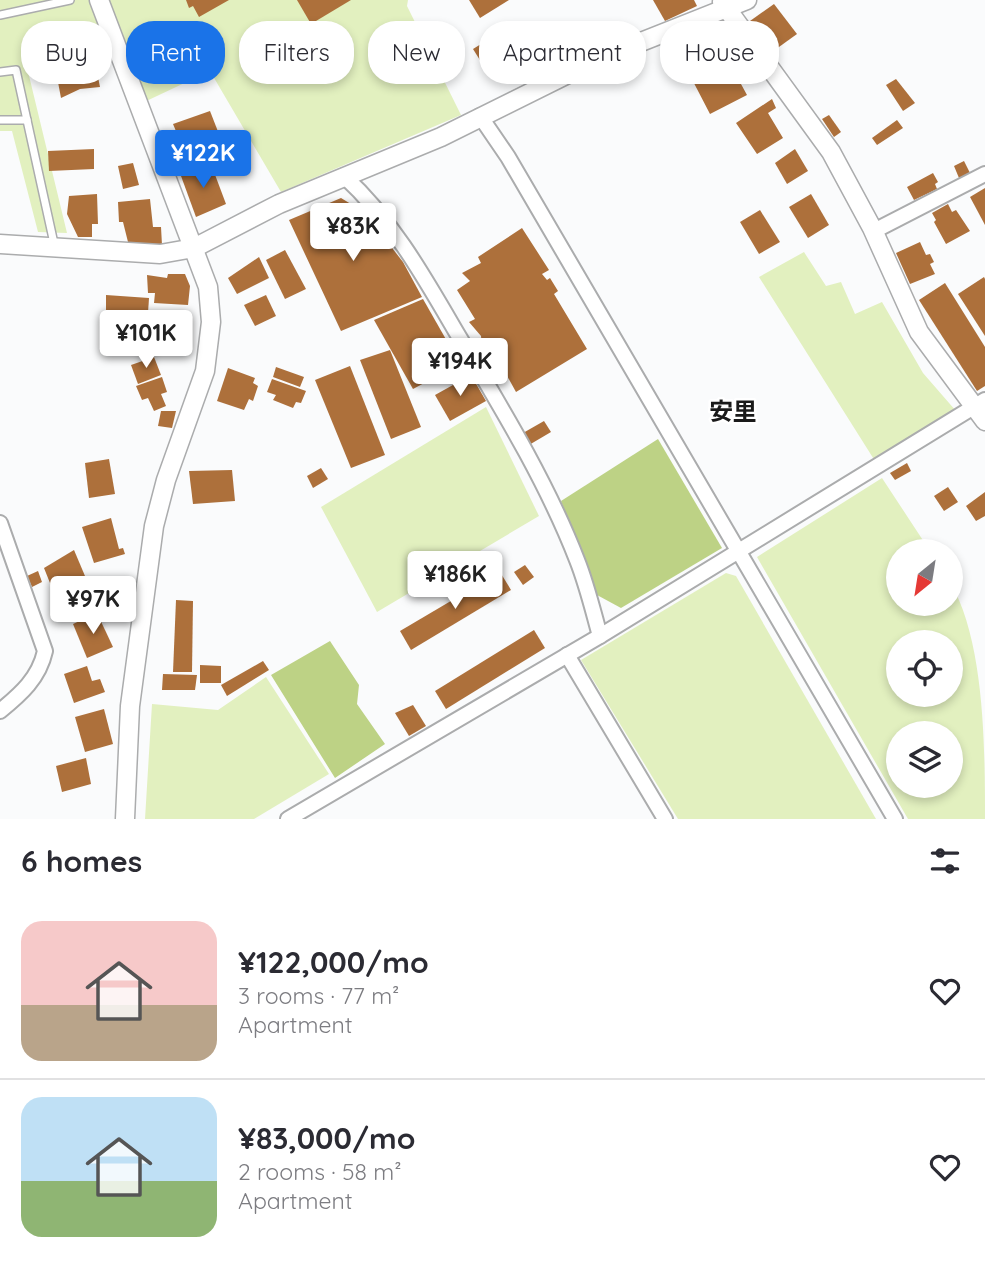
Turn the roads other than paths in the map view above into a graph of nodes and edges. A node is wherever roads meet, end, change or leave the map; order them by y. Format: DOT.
graph roads {
  1 [pos="70,0"];
  2 [pos="99,0"];
  3 [pos="747,0"];
  4 [pos="723,5"];
  5 [pos="0,15"];
  6 [pos="0,72"];
  7 [pos="480,116"];
  8 [pos="0,120"];
  9 [pos="27,120"];
  10 [pos="985,174"];
  11 [pos="344,176"];
  12 [pos="874,231"];
  13 [pos="0,244"];
  14 [pos="55,248"];
  15 [pos="194,248"];
  16 [pos="981,409"];
  17 [pos="0,523"];
  18 [pos="740,551"];
  19 [pos="600,636"];
  20 [pos="567,655"];
  21 [pos="0,711"];
  22 [pos="295,817"];
  23 [pos="125,819"];
  24 [pos="664,819"];
  25 [pos="895,819"];
  1 -- 5 [label="lane"];
  2 -- 15 [label="street"];
  3 -- 4 [label="street"];
  4 -- 7 [label="street"];
  4 -- 12 [label="street"];
  6 -- 9 [label="lane"];
  7 -- 11 [label="street"];
  7 -- 18 [label="street"];
  8 -- 9 [label="lane"];
  9 -- 14 [label="lane"];
  10 -- 12 [label="street"];
  11 -- 15 [label="street"];
  11 -- 19 [label="street"];
  12 -- 16 [label="street"];
  13 -- 14 [label="street"];
  14 -- 15 [label="street"];
  15 -- 23 [label="street"];
  16 -- 18 [label="street"];
  17 -- 21 [label="street"];
  18 -- 19 [label="street"];
  18 -- 25 [label="street"];
  19 -- 20 [label="street"];
  20 -- 22 [label="street"];
  20 -- 24 [label="street"];
}
